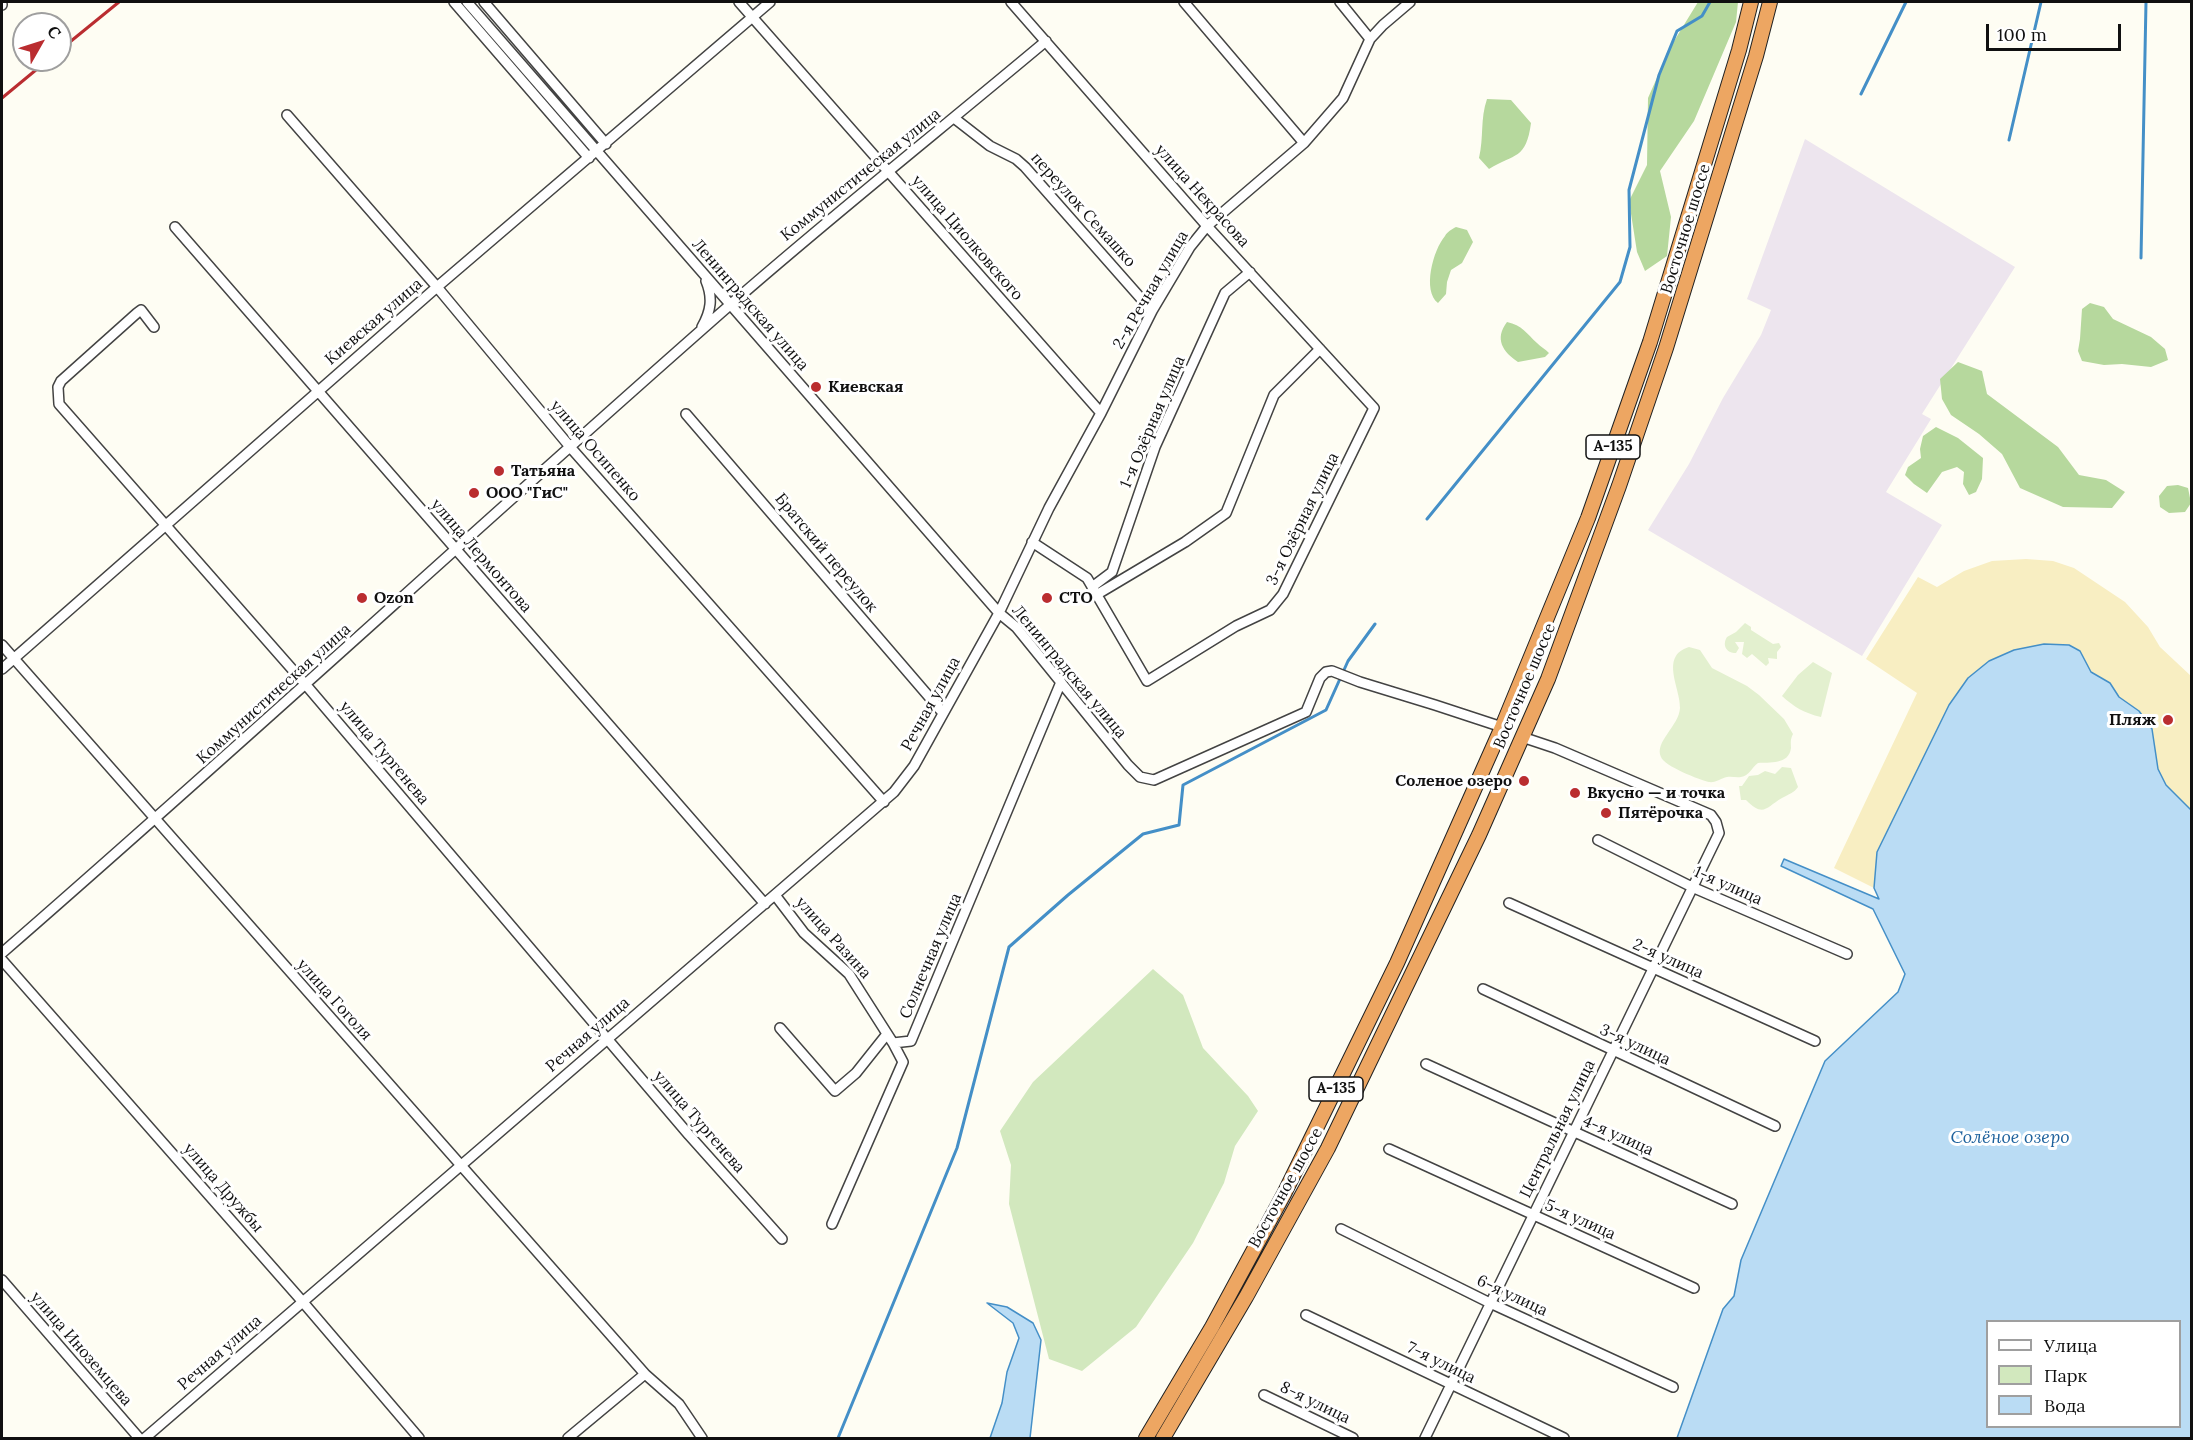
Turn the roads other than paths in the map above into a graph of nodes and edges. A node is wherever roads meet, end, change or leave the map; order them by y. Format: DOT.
graph roads {
  1 [pos="454,2"];
  2 [pos="467,2"];
  3 [pos="484,2"];
  4 [pos="739,2"];
  5 [pos="770,2"];
  6 [pos="1011,2"];
  7 [pos="1184,2"];
  8 [pos="1340,2"];
  9 [pos="1410,2"];
  10 [pos="1751,2"];
  11 [pos="1770,2"];
  12 [pos="752,16"];
  13 [pos="1370,39"];
  14 [pos="1046,41"];
  15 [pos="287,115"];
  16 [pos="954,118"];
  17 [pos="1304,143"];
  18 [pos="606,144"];
  19 [pos="598,151"];
  20 [pos="589,158"];
  21 [pos="889,171"];
  22 [pos="1207,226"];
  23 [pos="175,227"];
  24 [pos="1250,272"];
  25 [pos="703,273"];
  26 [pos="437,287"];
  27 [pos="730,305"];
  28 [pos="1152,311"];
  29 [pos="154,327"];
  30 [pos="697,334"];
  31 [pos="1320,348"];
  32 [pos="318,391"];
  33 [pos="1374,408"];
  34 [pos="1101,413"];
  35 [pos="686,414"];
  36 [pos="571,448"];
  37 [pos="1602,479"];
  38 [pos="1619,486"];
  39 [pos="166,525"];
  40 [pos="1032,542"];
  41 [pos="456,551"];
  42 [pos="1094,591"];
  43 [pos="999,613"];
  44 [pos="2,645"];
  45 [pos="13,658"];
  46 [pos="2,669"];
  47 [pos="1061,682"];
  48 [pos="306,685"];
  49 [pos="943,713"];
  50 [pos="1502,728"];
  51 [pos="1522,737"];
  52 [pos="884,802"];
  53 [pos="154,820"];
  54 [pos="1598,840"];
  55 [pos="1692,887"];
  56 [pos="775,895"];
  57 [pos="1509,903"];
  58 [pos="765,904"];
  59 [pos="2,953"];
  60 [pos="1847,954"];
  61 [pos="2,960"];
  62 [pos="1397,963"];
  63 [pos="1653,969"];
  64 [pos="1483,989"];
  65 [pos="1397,1006"];
  66 [pos="780,1028"];
  67 [pos="887,1034"];
  68 [pos="608,1038"];
  69 [pos="1815,1041"];
  70 [pos="893,1043"];
  71 [pos="1613,1051"];
  72 [pos="1426,1064"];
  73 [pos="1775,1126"];
  74 [pos="1573,1133"];
  75 [pos="1389,1149"];
  76 [pos="460,1165"];
  77 [pos="1732,1204"];
  78 [pos="1533,1216"];
  79 [pos="832,1224"];
  80 [pos="1341,1229"];
  81 [pos="782,1239"];
  82 [pos="2,1280"];
  83 [pos="1694,1288"];
  84 [pos="302,1301"];
  85 [pos="1490,1303"];
  86 [pos="1306,1315"];
  87 [pos="645,1374"];
  88 [pos="1451,1385"];
  89 [pos="1673,1387"];
  90 [pos="1264,1395"];
  91 [pos="139,1438"];
  92 [pos="145,1438"];
  93 [pos="419,1438"];
  94 [pos="568,1438"];
  95 [pos="702,1438"];
  96 [pos="1146,1438"];
  97 [pos="1163,1438"];
  98 [pos="1353,1438"];
  99 [pos="1425,1438"];
  100 [pos="1564,1438"];
  1 -- 20 [label="street"];
  2 -- 19 [label="street, Ленинградская улица"];
  3 -- 18 [label="street"];
  4 -- 12 [label="street, улица Циолковского"];
  5 -- 12 [label="street, Киевская улица"];
  6 -- 14 [label="street, улица Некрасова"];
  7 -- 17 [label="street"];
  8 -- 13 [label="street"];
  9 -- 13 [label="street, 2-я Речная улица"];
  10 -- 37 [label="highway, Восточное шоссе / А-135"];
  11 -- 38 [label="highway, Восточное шоссе / А-135"];
  12 -- 18 [label="street, Киевская улица"];
  12 -- 21 [label="street, улица Циолковского"];
  13 -- 17 [label="street, 2-я Речная улица"];
  14 -- 16 [label="street, Коммунистическая улица"];
  14 -- 22 [label="street, улица Некрасова"];
  15 -- 26 [label="street, улица Осипенко"];
  16 -- 21 [label="street, Коммунистическая улица"];
  16 -- 28 [label="street, переулок Семашко"];
  17 -- 22 [label="street, 2-я Речная улица"];
  18 -- 19 [label="street, Киевская улица"];
  19 -- 20 [label="street, Киевская улица"];
  19 -- 25 [label="street, Ленинградская улица"];
  20 -- 26 [label="street, Киевская улица"];
  21 -- 27 [label="street, Коммунистическая улица"];
  21 -- 34 [label="street, улица Циолковского"];
  22 -- 24 [label="street, улица Некрасова"];
  22 -- 28 [label="street, 2-я Речная улица"];
  23 -- 32 [label="street, улица Лермонтова"];
  24 -- 31 [label="street, улица Некрасова"];
  24 -- 42 [label="street, 1-я Озёрная улица"];
  25 -- 27 [label="street, Ленинградская улица"];
  25 -- 30 [label="street, Коммунистическая улица"];
  26 -- 32 [label="street, Киевская улица"];
  26 -- 36 [label="street, улица Осипенко"];
  27 -- 30 [label="street, Коммунистическая улица"];
  27 -- 43 [label="street, Ленинградская улица"];
  28 -- 34 [label="street, 2-я Речная улица"];
  29 -- 39 [label="street, улица Тургенева"];
  30 -- 36 [label="street, Коммунистическая улица"];
  31 -- 33 [label="street, улица Некрасова"];
  31 -- 42 [label="street"];
  32 -- 39 [label="street, Киевская улица"];
  32 -- 41 [label="street, улица Лермонтова"];
  33 -- 42 [label="street, 3-я Озёрная улица"];
  34 -- 40 [label="street, 2-я Речная улица"];
  35 -- 49 [label="street, Братский переулок"];
  36 -- 41 [label="street, Коммунистическая улица"];
  36 -- 52 [label="street, улица Осипенко"];
  37 -- 38 [label="highway"];
  37 -- 50 [label="highway, Восточное шоссе / А-135"];
  38 -- 51 [label="highway, Восточное шоссе / А-135"];
  39 -- 45 [label="street, Киевская улица"];
  39 -- 48 [label="street, улица Тургенева"];
  40 -- 42 [label="street"];
  40 -- 43 [label="street, 2-я Речная улица"];
  41 -- 48 [label="street, Коммунистическая улица"];
  41 -- 58 [label="street, улица Лермонтова"];
  43 -- 47 [label="street, Ленинградская улица"];
  43 -- 49 [label="street, Речная улица"];
  44 -- 45 [label="street, улица Гоголя"];
  45 -- 46 [label="street, Киевская улица"];
  45 -- 53 [label="street, улица Гоголя"];
  47 -- 50 [label="street, Ленинградская улица"];
  47 -- 70 [label="street, Солнечная улица"];
  48 -- 53 [label="street, Коммунистическая улица"];
  48 -- 68 [label="street, улица Тургенева"];
  49 -- 52 [label="street, Речная улица"];
  50 -- 62 [label="highway, Восточное шоссе / А-135"];
  51 -- 55 [label="street, Центральная улица"];
  51 -- 65 [label="highway, Восточное шоссе / А-135"];
  52 -- 56 [label="street, Речная улица"];
  53 -- 59 [label="street, Коммунистическая улица"];
  53 -- 76 [label="street, улица Гоголя"];
  54 -- 55 [label="street, 1-я улица"];
  55 -- 60 [label="street, 1-я улица"];
  55 -- 63 [label="street, Центральная улица"];
  56 -- 58 [label="street, Речная улица"];
  56 -- 67 [label="street, улица Разина"];
  57 -- 63 [label="street, 2-я улица"];
  58 -- 68 [label="street, Речная улица"];
  61 -- 84 [label="street, улица Дружбы"];
  62 -- 65 [label="highway"];
  62 -- 96 [label="highway, Восточное шоссе / А-135"];
  63 -- 69 [label="street, 2-я улица"];
  63 -- 71 [label="street, Центральная улица"];
  64 -- 71 [label="street, 3-я улица"];
  65 -- 97 [label="highway, Восточное шоссе / А-135"];
  66 -- 67 [label="street"];
  67 -- 70 [label="street, улица Разина"];
  68 -- 76 [label="street, Речная улица"];
  68 -- 81 [label="street, улица Тургенева"];
  70 -- 79 [label="street"];
  71 -- 73 [label="street, 3-я улица"];
  71 -- 74 [label="street, Центральная улица"];
  72 -- 74 [label="street, 4-я улица"];
  74 -- 77 [label="street, 4-я улица"];
  74 -- 78 [label="street, Центральная улица"];
  75 -- 78 [label="street, 5-я улица"];
  76 -- 84 [label="street, Речная улица"];
  76 -- 87 [label="street, улица Гоголя"];
  78 -- 83 [label="street, 5-я улица"];
  78 -- 85 [label="street, Центральная улица"];
  80 -- 85 [label="street, 6-я улица"];
  82 -- 91 [label="street, улица Иноземцева"];
  84 -- 92 [label="street, Речная улица"];
  84 -- 93 [label="street, улица Дружбы"];
  85 -- 88 [label="street, Центральная улица"];
  85 -- 89 [label="street, 6-я улица"];
  86 -- 88 [label="street, 7-я улица"];
  87 -- 94 [label="street"];
  87 -- 95 [label="street, улица Гоголя"];
  88 -- 99 [label="street, Центральная улица"];
  88 -- 100 [label="street, 7-я улица"];
  90 -- 98 [label="street, 8-я улица"];
}
